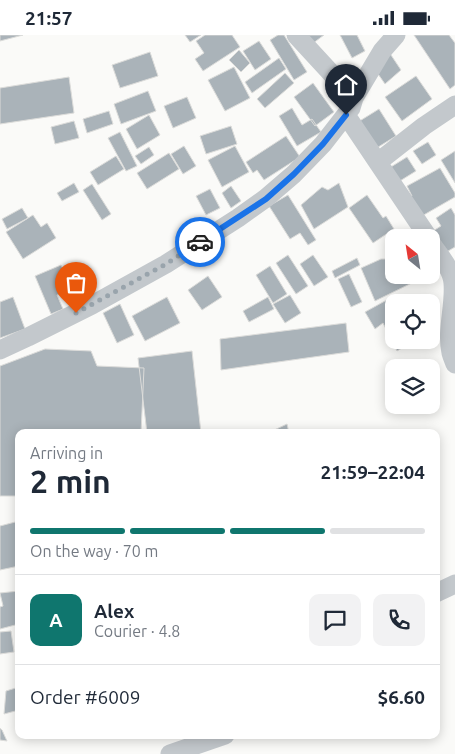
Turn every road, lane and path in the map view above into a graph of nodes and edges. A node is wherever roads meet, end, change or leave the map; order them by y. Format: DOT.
graph roads {
  1 [pos="296,35"];
  2 [pos="396,35"];
  3 [pos="455,105"];
  4 [pos="350,106"];
  5 [pos="378,162"];
  6 [pos="423,229"];
  7 [pos="440,256"];
  8 [pos="0,349"];
  9 [pos="455,364"];
  10 [pos="455,584"];
  11 [pos="440,591"];
  12 [pos="213,739"];
  13 [pos="170,754"];
  1 -- 4 [label="street"];
  2 -- 4 [label="street"];
  3 -- 5 [label="street"];
  4 -- 5 [label="street"];
  4 -- 8 [label="street"];
  5 -- 6 [label="street"];
  7 -- 9 [label="street"];
  10 -- 11 [label="street"];
  12 -- 13 [label="street"];
}
